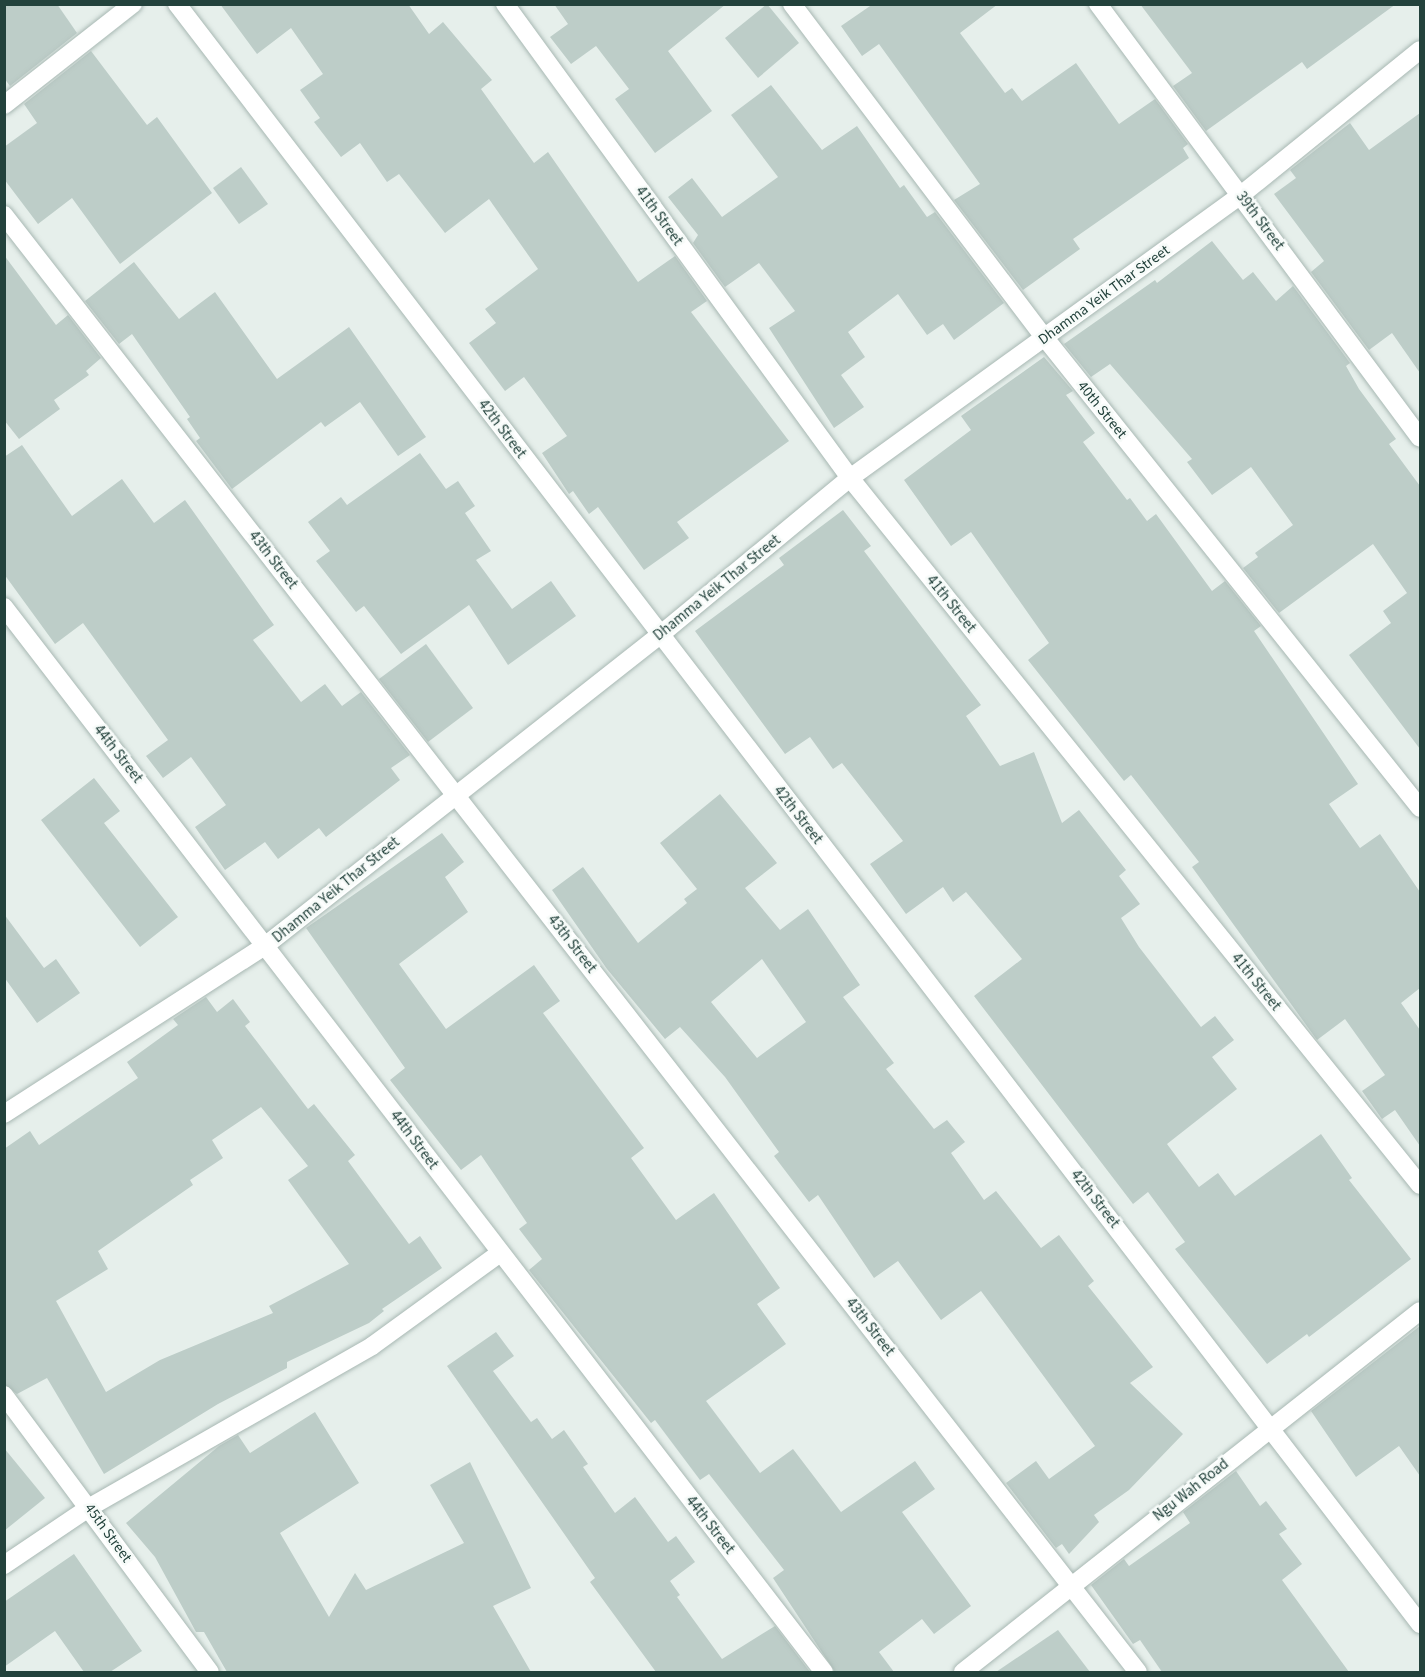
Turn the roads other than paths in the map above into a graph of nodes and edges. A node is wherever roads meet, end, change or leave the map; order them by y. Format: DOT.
graph roads {
  1 [pos="133,4"];
  2 [pos="177,4"];
  3 [pos="505,4"];
  4 [pos="792,4"];
  5 [pos="1098,4"];
  6 [pos="1420,50"];
  7 [pos="4,105"];
  8 [pos="1241,195"];
  9 [pos="4,215"];
  10 [pos="1045,338"];
  11 [pos="1420,438"];
  12 [pos="850,478"];
  13 [pos="4,607"];
  14 [pos="660,635"];
  15 [pos="455,794"];
  16 [pos="1420,808"];
  17 [pos="266,945"];
  18 [pos="4,1113"];
  19 [pos="1420,1185"];
  20 [pos="500,1253"];
  21 [pos="1420,1311"];
  22 [pos="4,1395"];
  23 [pos="1271,1428"];
  24 [pos="90,1507"];
  25 [pos="4,1565"];
  26 [pos="1070,1584"];
  27 [pos="1420,1624"];
  28 [pos="210,1672"];
  29 [pos="824,1672"];
  30 [pos="963,1672"];
  31 [pos="1138,1672"];
  1 -- 7 [label="street"];
  2 -- 14 [label="street, 42th Street"];
  3 -- 12 [label="street, 41th Street"];
  4 -- 10 [label="street, 40th Street"];
  5 -- 8 [label="street, 39th Street"];
  6 -- 8 [label="street, Dhamma Yeik Thar Street"];
  8 -- 10 [label="street, Dhamma Yeik Thar Street"];
  8 -- 11 [label="street, 39th Street"];
  9 -- 15 [label="street, 43th Street"];
  10 -- 12 [label="street, Dhamma Yeik Thar Street"];
  10 -- 16 [label="street, 40th Street"];
  12 -- 14 [label="street, Dhamma Yeik Thar Street"];
  12 -- 19 [label="street, 41th Street"];
  13 -- 17 [label="street, 44th Street"];
  14 -- 15 [label="street, Dhamma Yeik Thar Street"];
  14 -- 23 [label="street, 42th Street"];
  15 -- 17 [label="street, Dhamma Yeik Thar Street"];
  15 -- 26 [label="street, 43th Street"];
  17 -- 18 [label="street, Dhamma Yeik Thar Street"];
  17 -- 20 [label="street, 44th Street"];
  20 -- 24 [label="street"];
  20 -- 29 [label="street, 44th Street"];
  21 -- 23 [label="street, Ngu Wah Road"];
  22 -- 24 [label="street, 45th Street"];
  23 -- 26 [label="street, Ngu Wah Road"];
  23 -- 27 [label="street, 42th Street"];
  24 -- 25 [label="street"];
  24 -- 28 [label="street, 45th Street"];
  26 -- 30 [label="street, Ngu Wah Road"];
  26 -- 31 [label="street, 43th Street"];
}
